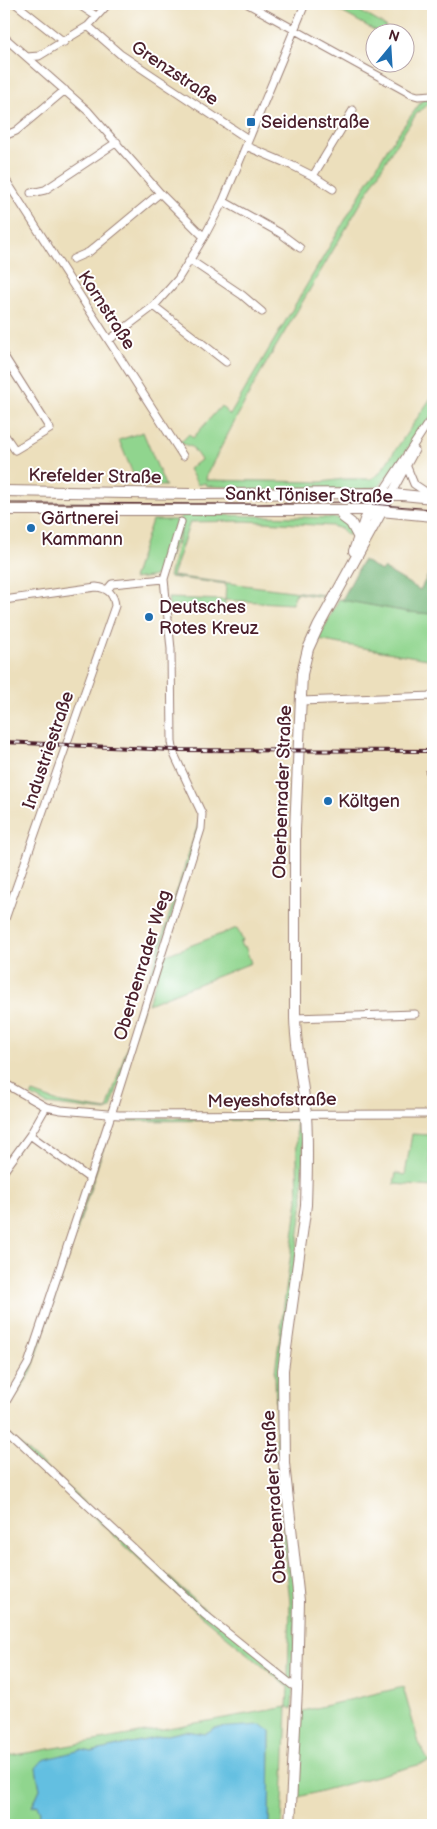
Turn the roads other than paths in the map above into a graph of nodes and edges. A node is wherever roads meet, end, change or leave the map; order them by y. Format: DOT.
graph roads {
  1 [pos="16,4"];
  2 [pos="78,4"];
  3 [pos="108,4"];
  4 [pos="248,4"];
  5 [pos="305,4"];
  6 [pos="96,16"];
  7 [pos="88,26"];
  8 [pos="294,29"];
  9 [pos="4,37"];
  10 [pos="64,42"];
  11 [pos="4,46"];
  12 [pos="17,48"];
  13 [pos="28,57"];
  14 [pos="65,90"];
  15 [pos="433,95"];
  16 [pos="353,110"];
  17 [pos="4,136"];
  18 [pos="116,142"];
  19 [pos="247,143"];
  20 [pos="313,176"];
  21 [pos="4,181"];
  22 [pos="333,189"];
  23 [pos="30,193"];
  24 [pos="160,193"];
  25 [pos="223,201"];
  26 [pos="204,237"];
  27 [pos="300,248"];
  28 [pos="73,259"];
  29 [pos="190,260"];
  30 [pos="154,306"];
  31 [pos="262,312"];
  32 [pos="109,340"];
  33 [pos="4,356"];
  34 [pos="226,362"];
  35 [pos="433,419"];
  36 [pos="4,434"];
  37 [pos="183,456"];
  38 [pos="407,467"];
  39 [pos="4,491"];
  40 [pos="386,493"];
  41 [pos="188,494"];
  42 [pos="432,498"];
  43 [pos="4,510"];
  44 [pos="184,510"];
  45 [pos="340,510"];
  46 [pos="370,510"];
  47 [pos="382,511"];
  48 [pos="433,516"];
  49 [pos="182,522"];
  50 [pos="359,538"];
  51 [pos="345,576"];
  52 [pos="164,579"];
  53 [pos="107,590"];
  54 [pos="4,600"];
  55 [pos="433,696"];
  56 [pos="301,701"];
  57 [pos="4,922"];
  58 [pos="415,1014"];
  59 [pos="294,1018"];
  60 [pos="4,1084"];
  61 [pos="46,1107"];
  62 [pos="108,1114"];
  63 [pos="433,1114"];
  64 [pos="306,1115"];
  65 [pos="30,1135"];
  66 [pos="4,1171"];
  67 [pos="88,1177"];
  68 [pos="4,1405"];
  69 [pos="4,1427"];
  70 [pos="292,1686"];
  71 [pos="290,1825"];
  1 -- 10 [label="street"];
  2 -- 6 [label="street"];
  3 -- 6 [label="street"];
  4 -- 8 [label="street"];
  5 -- 8 [label="street"];
  6 -- 7 [label="street"];
  7 -- 10 [label="street"];
  7 -- 19 [label="street, Grenzstraße"];
  8 -- 15 [label="street"];
  8 -- 19 [label="street"];
  9 -- 12 [label="street"];
  10 -- 13 [label="street"];
  11 -- 12 [label="street"];
  12 -- 13 [label="street"];
  13 -- 14 [label="street"];
  14 -- 17 [label="street"];
  14 -- 18 [label="street"];
  16 -- 20 [label="street"];
  18 -- 23 [label="street"];
  18 -- 24 [label="street"];
  19 -- 20 [label="street"];
  19 -- 25 [label="street"];
  20 -- 22 [label="street"];
  21 -- 32 [label="street, Kornstraße"];
  24 -- 26 [label="street"];
  24 -- 28 [label="street"];
  25 -- 26 [label="street"];
  25 -- 27 [label="street"];
  26 -- 29 [label="street"];
  29 -- 30 [label="street"];
  29 -- 31 [label="street"];
  30 -- 32 [label="street"];
  30 -- 34 [label="street"];
  32 -- 37 [label="street, Kornstraße"];
  33 -- 36 [label="street"];
  35 -- 38 [label="street, Oberbenrader Straße"];
  35 -- 40 [label="street, Oberbenrader Straße"];
  38 -- 40 [label="street, Oberbenrader Straße"];
  38 -- 42 [label="street"];
  39 -- 41 [label="street, Krefelder Straße"];
  40 -- 41 [label="street, Sankt Töniser Straße"];
  40 -- 42 [label="street, Sankt Töniser Straße"];
  40 -- 46 [label="street, Oberbenrader Straße"];
  40 -- 47 [label="street, Oberbenrader Straße"];
  43 -- 44 [label="street, Krefelder Straße"];
  44 -- 45 [label="street, Sankt Töniser Straße"];
  45 -- 46 [label="street, Sankt Töniser Straße"];
  45 -- 50 [label="street"];
  46 -- 47 [label="street, Sankt Töniser Straße"];
  46 -- 50 [label="street, Oberbenrader Straße"];
  47 -- 48 [label="street, Sankt Töniser Straße"];
  47 -- 51 [label="street, Oberbenrader Straße"];
  49 -- 52 [label="street, Oberbenrader Weg"];
  50 -- 51 [label="street, Oberbenrader Straße"];
  51 -- 56 [label="street, Oberbenrader Straße"];
  52 -- 53 [label="street"];
  52 -- 62 [label="street, Oberbenrader Weg"];
  53 -- 54 [label="street"];
  53 -- 57 [label="street, Industriestraße"];
  55 -- 56 [label="street"];
  56 -- 59 [label="street, Oberbenrader Straße"];
  58 -- 59 [label="street"];
  59 -- 64 [label="street, Oberbenrader Straße"];
  60 -- 61 [label="street, Meyeshofstraße"];
  61 -- 62 [label="street, Meyeshofstraße"];
  61 -- 65 [label="street"];
  62 -- 64 [label="street, Meyeshofstraße"];
  62 -- 67 [label="street, Oberbenrader Weg"];
  63 -- 64 [label="street, Meyeshofstraße"];
  64 -- 71 [label="street, Oberbenrader Straße"];
  65 -- 66 [label="street"];
  65 -- 67 [label="street"];
  67 -- 68 [label="street, Oberbenrader Weg"];
  69 -- 70 [label="street"];
}
